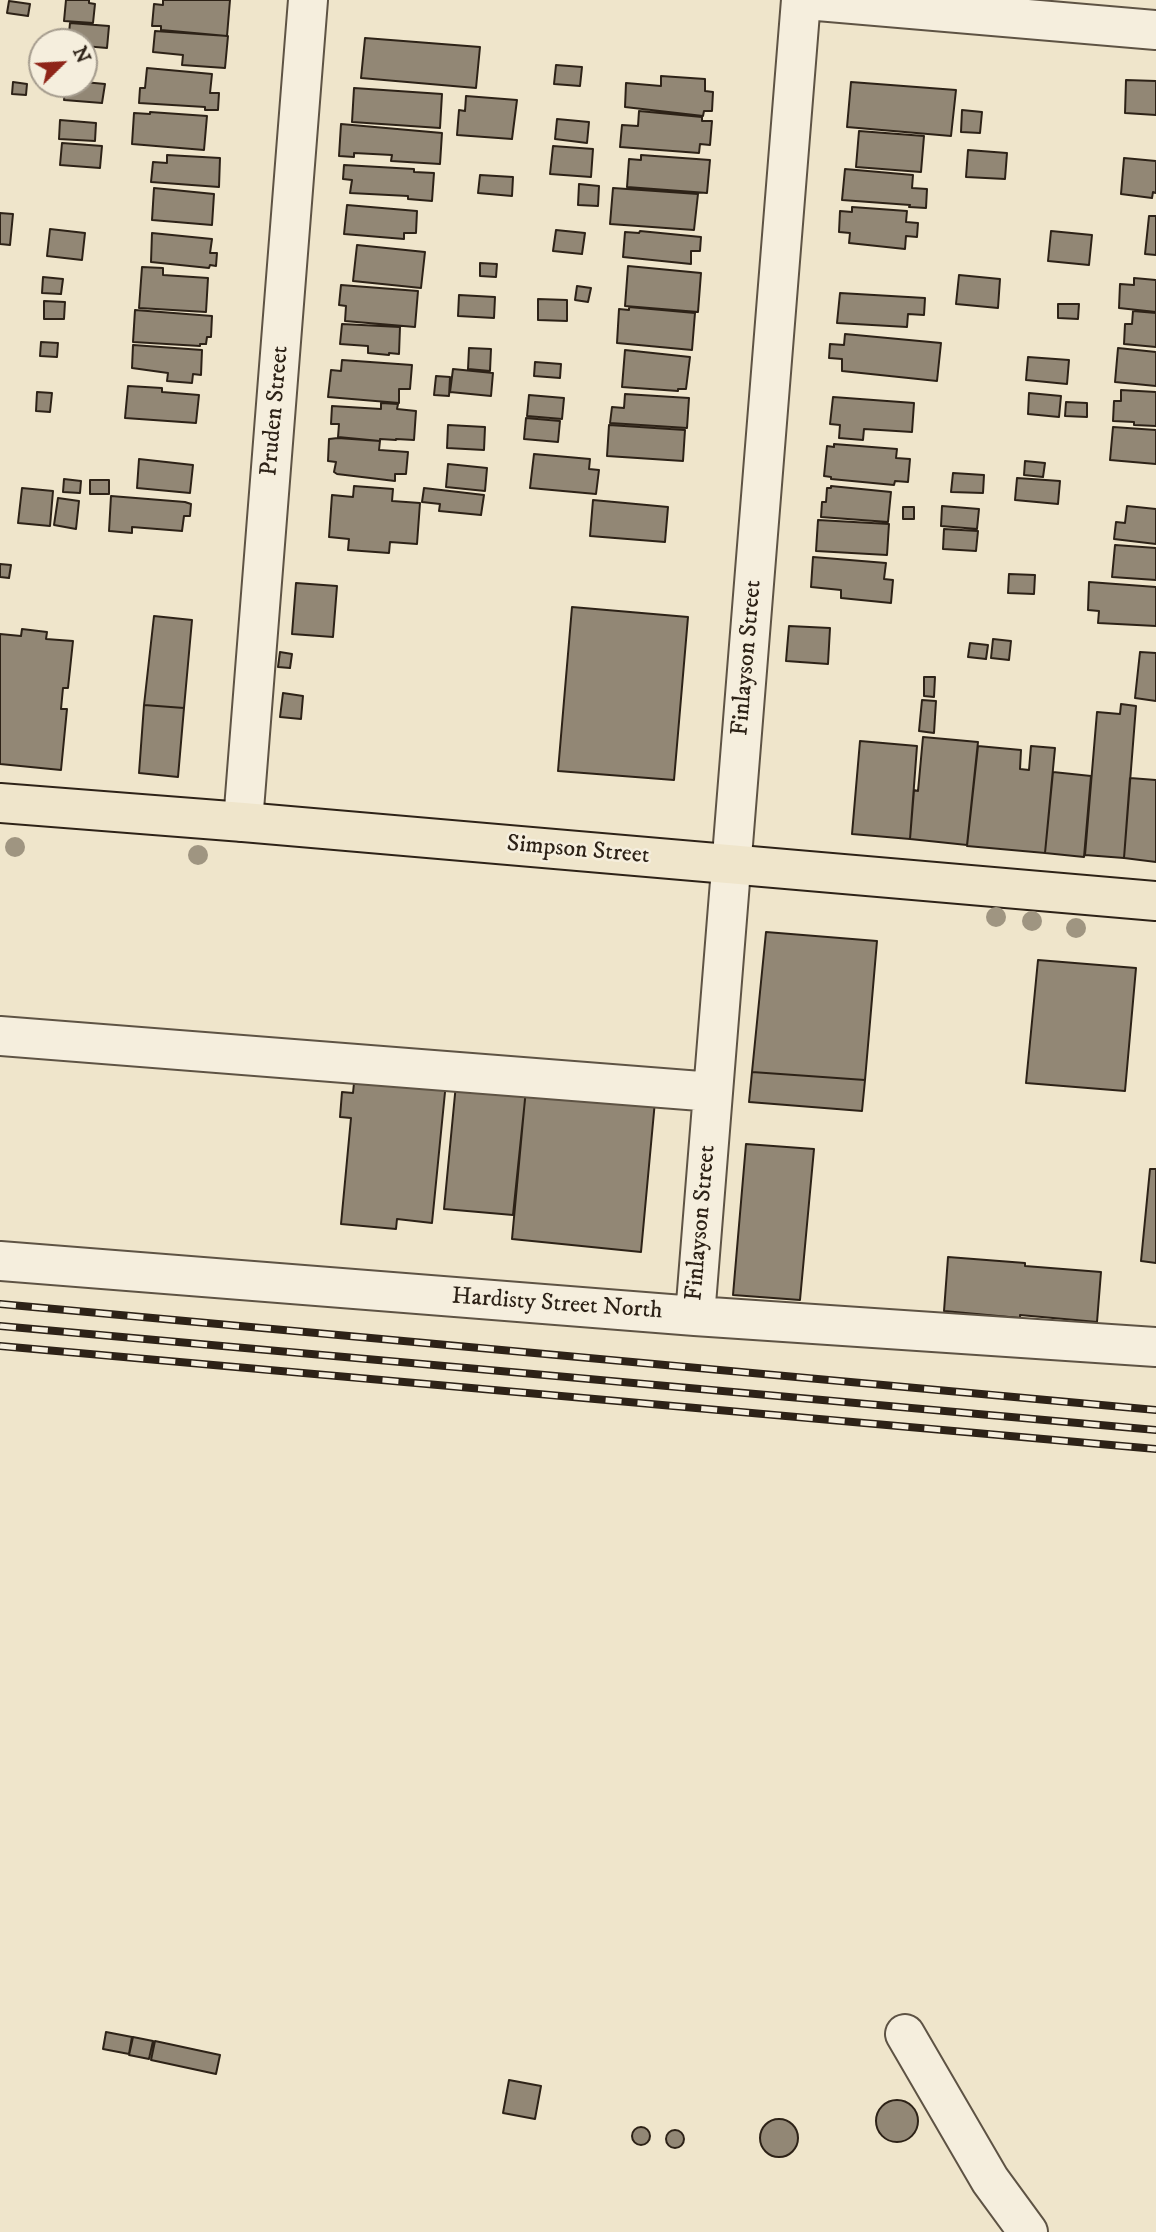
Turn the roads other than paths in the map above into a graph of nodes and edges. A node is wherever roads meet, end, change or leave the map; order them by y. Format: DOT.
graph roads {
  1 [pos="308,0"];
  2 [pos="801,0"];
  3 [pos="806,0"];
  4 [pos="1156,30"];
  5 [pos="0,803"];
  6 [pos="243,822"];
  7 [pos="732,864"];
  8 [pos="1156,901"];
  9 [pos="0,1036"];
  10 [pos="713,1092"];
  11 [pos="0,1261"];
  12 [pos="695,1315"];
  13 [pos="1156,1347"];
  14 [pos="905,2034"];
  15 [pos="1028,2232"];
  1 -- 6 [label="street, Pruden Street"];
  2 -- 7 [label="street, Finlayson Street"];
  3 -- 4 [label="street"];
  5 -- 6 [label="main road, Simpson Street"];
  6 -- 7 [label="main road, Simpson Street"];
  7 -- 8 [label="main road, Simpson Street"];
  7 -- 10 [label="street, Finlayson Street"];
  9 -- 10 [label="street"];
  10 -- 12 [label="street, Finlayson Street"];
  11 -- 12 [label="street, Hardisty Street North"];
  12 -- 13 [label="street, Hardisty Street North"];
  14 -- 15 [label="street"];
}
